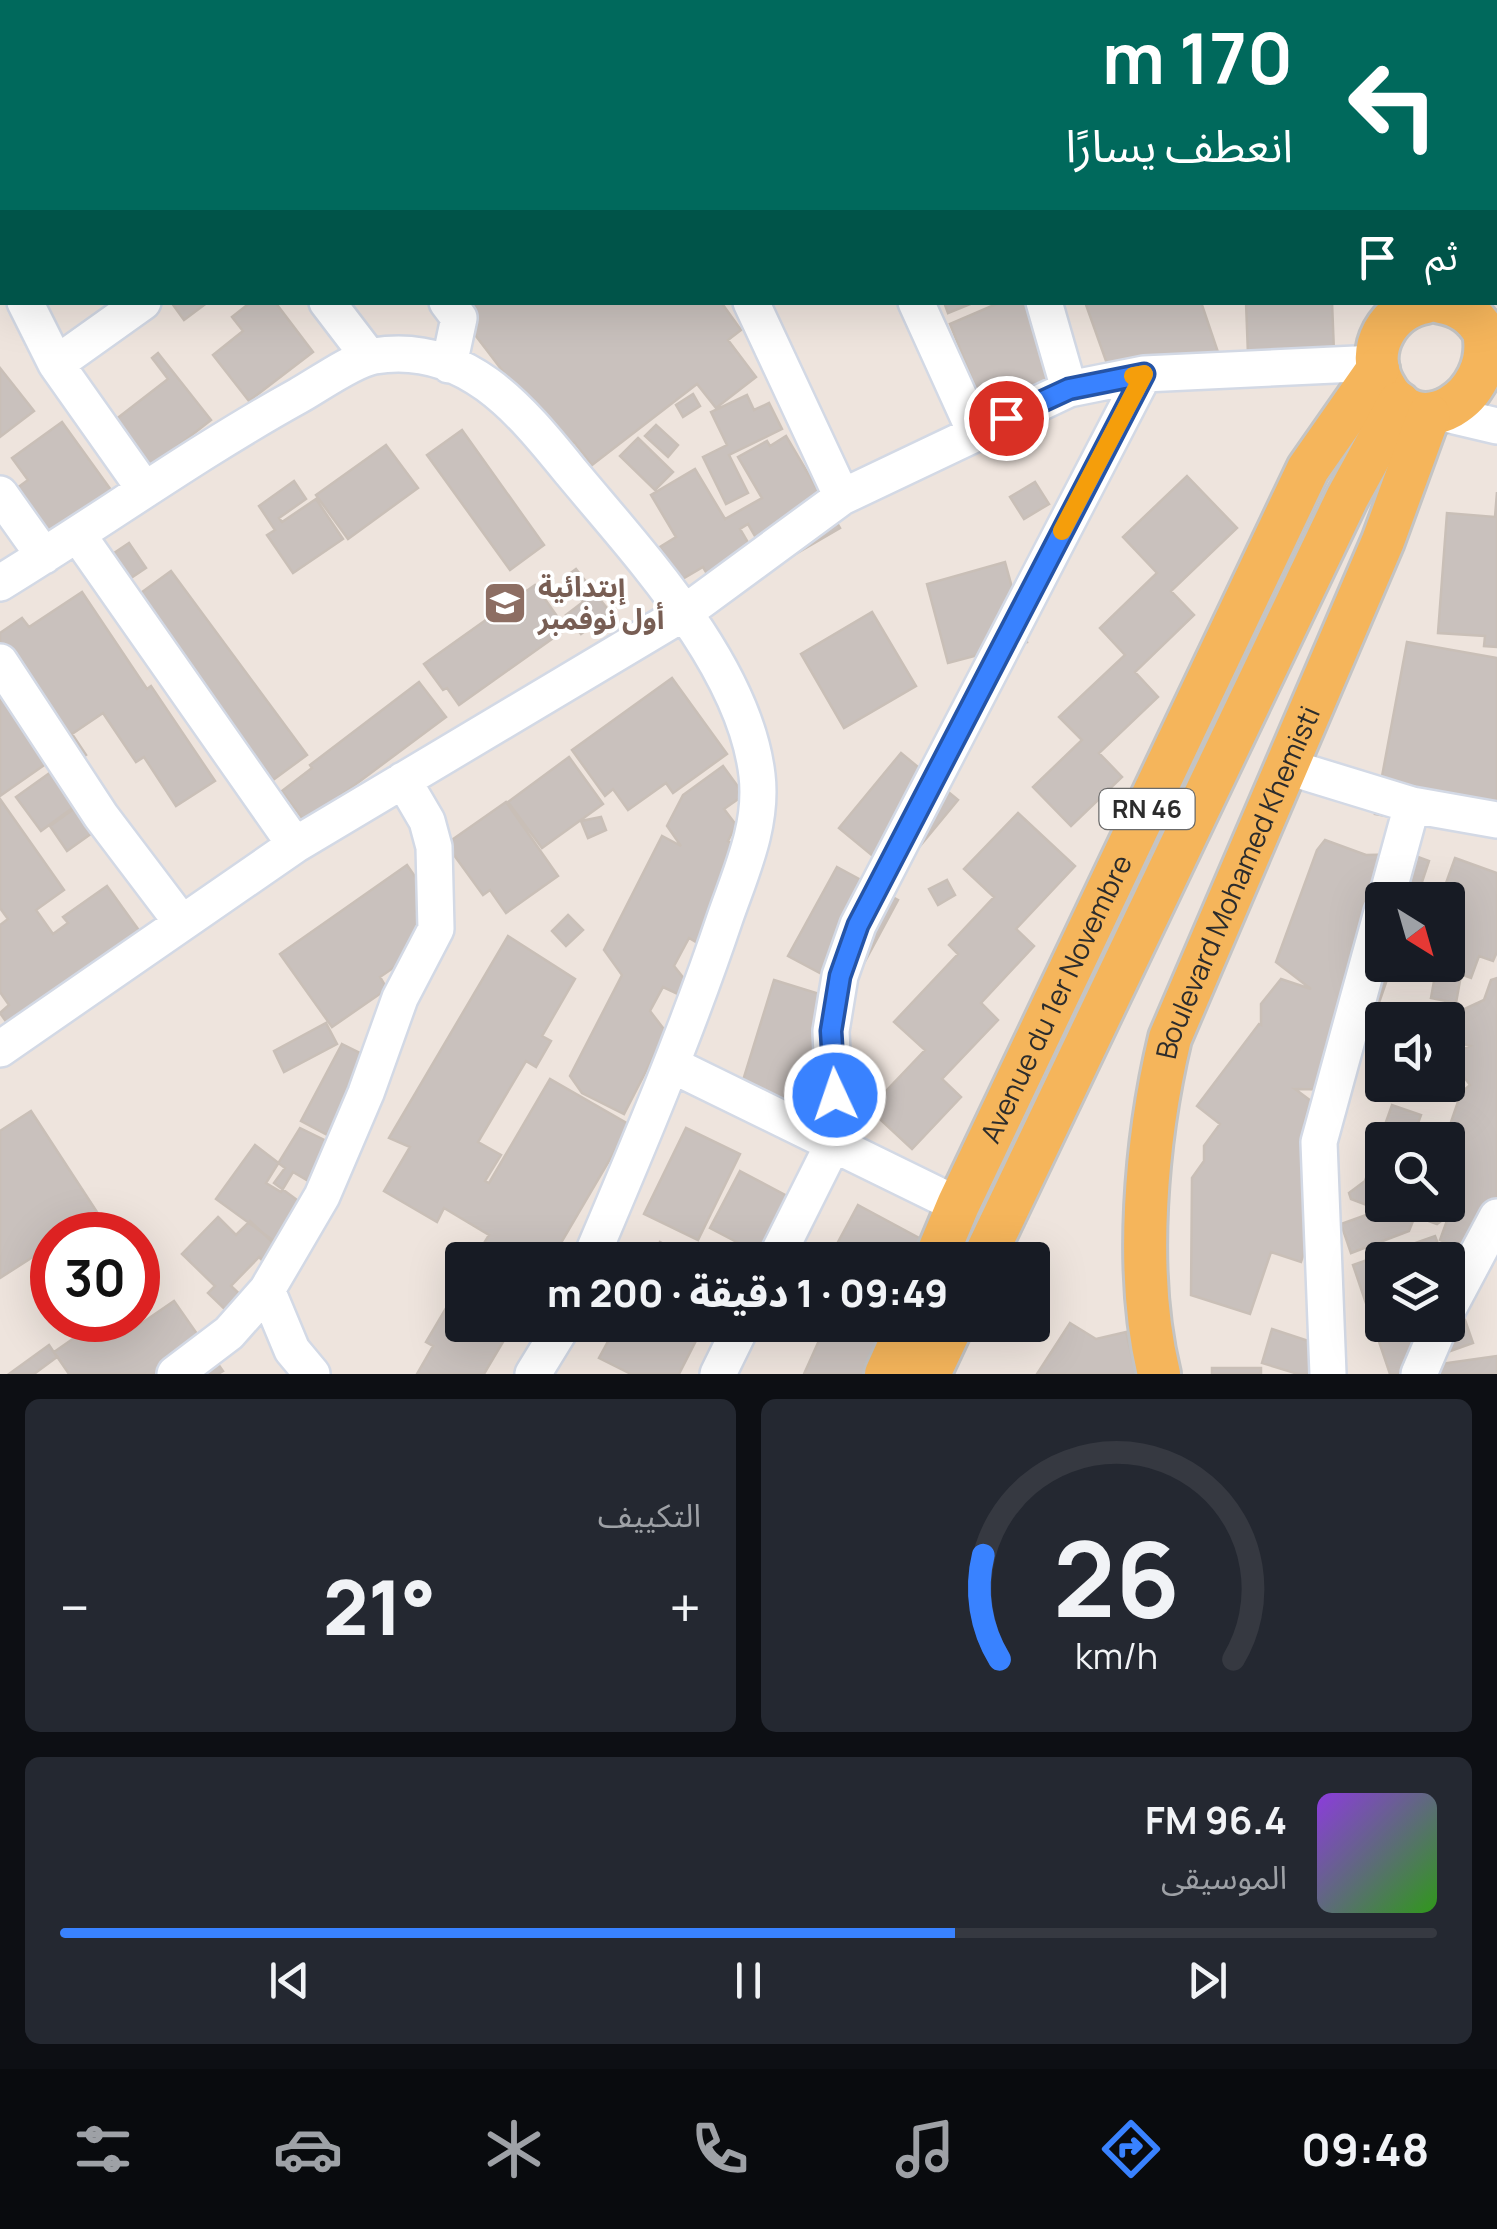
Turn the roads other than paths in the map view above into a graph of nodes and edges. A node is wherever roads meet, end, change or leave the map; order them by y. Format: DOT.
graph roads {
  1 [pos="26,305"];
  2 [pos="140,305"];
  3 [pos="329,305"];
  4 [pos="448,305"];
  5 [pos="752,305"];
  6 [pos="917,305"];
  7 [pos="1045,305"];
  8 [pos="1415,305"];
  9 [pos="1422,305"];
  10 [pos="1488,336"];
  11 [pos="368,357"];
  12 [pos="56,364"];
  13 [pos="449,364"];
  14 [pos="1144,374"];
  15 [pos="1069,389"];
  16 [pos="1405,393"];
  17 [pos="1497,426"];
  18 [pos="975,432"];
  19 [pos="145,490"];
  20 [pos="842,498"];
  21 [pos="3,504"];
  22 [pos="78,535"];
  23 [pos="44,556"];
  24 [pos="0,584"];
  25 [pos="686,611"];
  26 [pos="0,662"];
  27 [pos="1288,767"];
  28 [pos="403,780"];
  29 [pos="1412,805"];
  30 [pos="1497,820"];
  31 [pos="296,844"];
  32 [pos="1391,882"];
  33 [pos="182,923"];
  34 [pos="1365,975"];
  35 [pos="0,1049"];
  36 [pos="672,1066"];
  37 [pos="832,1146"];
  38 [pos="958,1205"];
  39 [pos="1497,1216"];
  40 [pos="598,1242"];
  41 [pos="783,1242"];
  42 [pos="943,1242"];
  43 [pos="992,1242"];
  44 [pos="1465,1277"];
  45 [pos="267,1290"];
  46 [pos="553,1342"];
  47 [pos="734,1342"];
  48 [pos="900,1342"];
  49 [pos="944,1342"];
  50 [pos="1433,1342"];
  51 [pos="175,1374"];
  52 [pos="312,1374"];
  53 [pos="534,1374"];
  54 [pos="718,1374"];
  55 [pos="886,1374"];
  56 [pos="930,1374"];
  57 [pos="1159,1374"];
  58 [pos="1328,1374"];
  59 [pos="1419,1374"];
  1 -- 12 [label="street"];
  2 -- 12 [label="street"];
  3 -- 11 [label="street"];
  4 -- 13 [label="street"];
  5 -- 20 [label="street"];
  6 -- 18 [label="street"];
  7 -- 15 [label="street"];
  8 -- 16 [label="main road"];
  9 -- 10 [label="main road"];
  10 -- 16 [label="main road"];
  11 -- 13 [label="street"];
  11 -- 19 [label="street"];
  12 -- 19 [label="street"];
  13 -- 25 [label="street"];
  14 -- 15 [label="street"];
  14 -- 16 [label="street"];
  14 -- 37 [label="street"];
  15 -- 18 [label="street"];
  16 -- 17 [label="street"];
  16 -- 27 [label="main road, Boulevard Mohamed Khemisti"];
  16 -- 38 [label="main road, Avenue du 1er Novembre / RN 46"];
  16 -- 43 [label="main road, Avenue du 1er Novembre / RN 46"];
  18 -- 20 [label="street"];
  19 -- 22 [label="street"];
  20 -- 25 [label="street"];
  21 -- 23 [label="street"];
  22 -- 23 [label="street"];
  22 -- 31 [label="street"];
  23 -- 24 [label="street"];
  25 -- 28 [label="street"];
  25 -- 36 [label="street"];
  26 -- 33 [label="street"];
  27 -- 29 [label="street"];
  27 -- 57 [label="main road, Boulevard Mohamed Khemisti"];
  28 -- 31 [label="street"];
  28 -- 45 [label="street"];
  29 -- 30 [label="street"];
  29 -- 32 [label="street"];
  31 -- 33 [label="street"];
  33 -- 35 [label="street"];
  34 -- 58 [label="street"];
  36 -- 37 [label="street"];
  36 -- 40 [label="street"];
  37 -- 38 [label="street"];
  37 -- 41 [label="street"];
  38 -- 42 [label="main road, Avenue du 1er Novembre / RN 46"];
  39 -- 44 [label="street"];
  45 -- 51 [label="street"];
  45 -- 52 [label="street"];
  46 -- 53 [label="street"];
  47 -- 54 [label="street"];
  48 -- 55 [label="main road"];
  49 -- 56 [label="main road"];
  50 -- 59 [label="street"];
}
